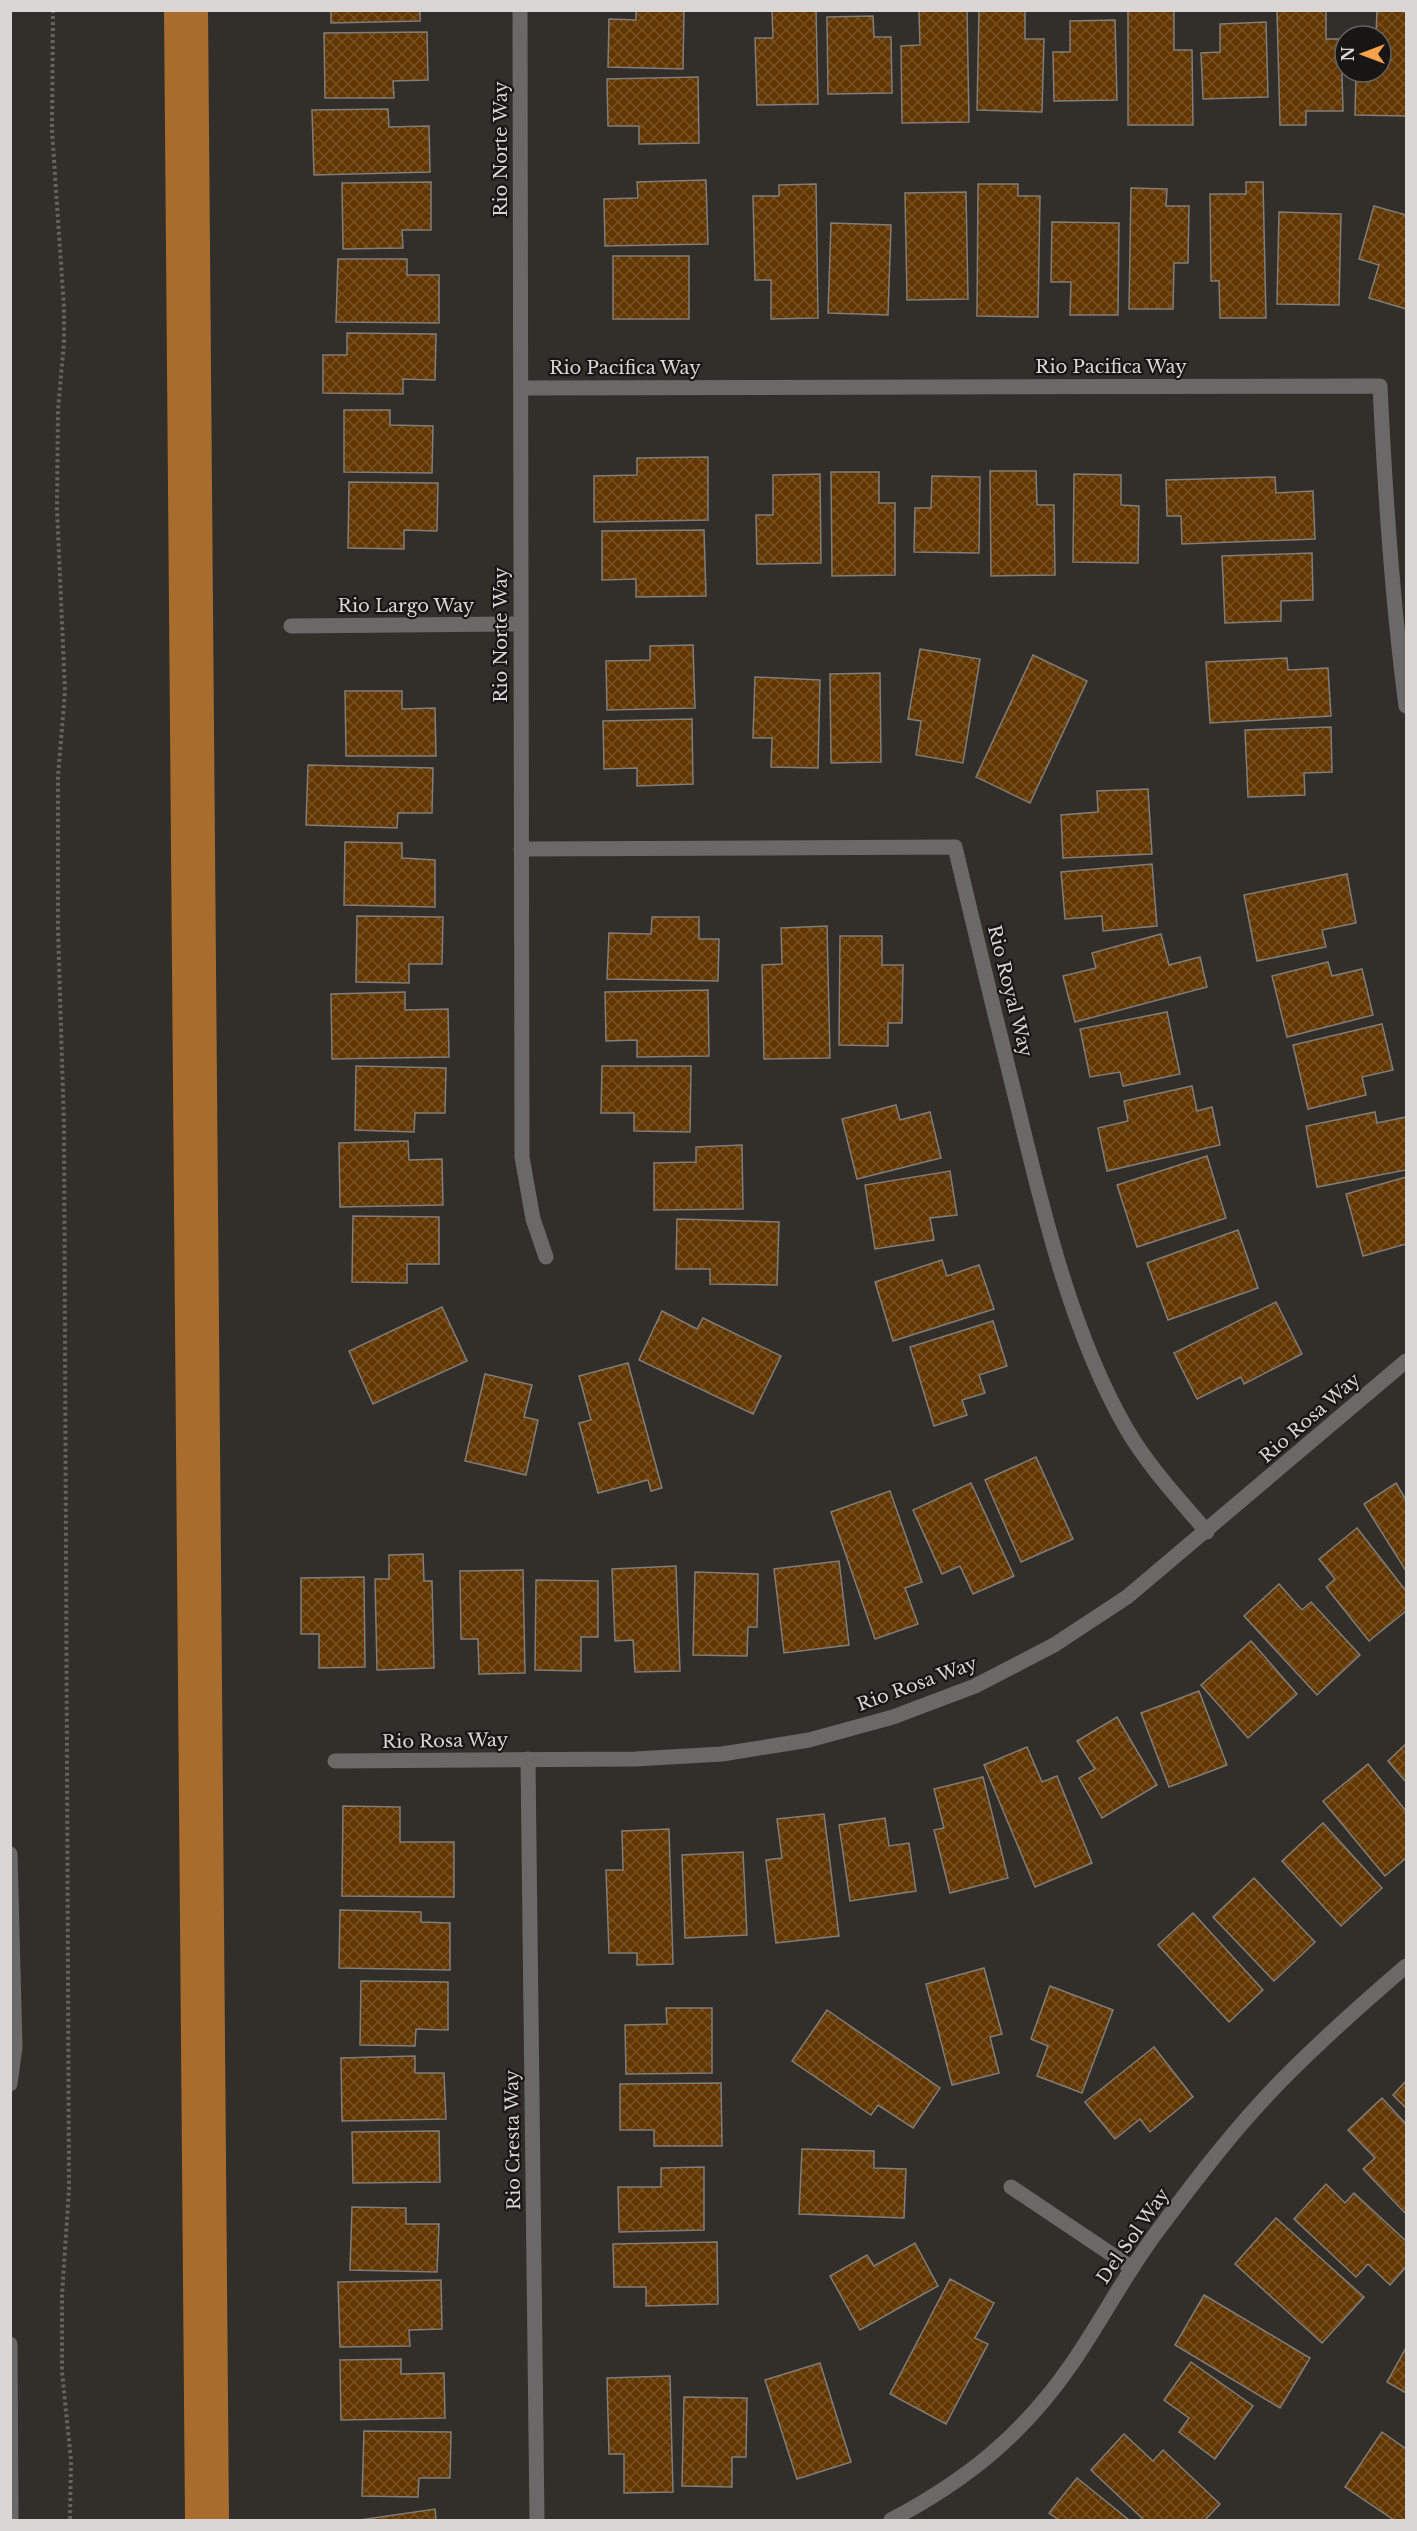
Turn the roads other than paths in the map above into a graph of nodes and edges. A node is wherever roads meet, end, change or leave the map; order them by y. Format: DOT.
graph roads {
  1 [pos="520,10"];
  2 [pos="521,388"];
  3 [pos="521,624"];
  4 [pos="291,626"];
  5 [pos="1407,706"];
  6 [pos="521,849"];
  7 [pos="546,1257"];
  8 [pos="1407,1361"];
  9 [pos="1208,1532"];
  10 [pos="528,1759"];
  11 [pos="335,1761"];
  12 [pos="10,1854"];
  13 [pos="1407,1966"];
  14 [pos="10,2084"];
  15 [pos="1011,2187"];
  16 [pos="1132,2268"];
  17 [pos="10,2344"];
  18 [pos="11,2520"];
  19 [pos="537,2520"];
  20 [pos="891,2520"];
  1 -- 2 [label="street, Rio Norte Way"];
  2 -- 3 [label="street, Rio Norte Way"];
  2 -- 5 [label="street, Rio Pacifica Way"];
  3 -- 4 [label="street, Rio Largo Way"];
  3 -- 6 [label="street, Rio Norte Way"];
  6 -- 7 [label="street, Rio Norte Way"];
  6 -- 9 [label="street, Rio Royal Way"];
  8 -- 9 [label="street, Rio Rosa Way"];
  9 -- 10 [label="street, Rio Rosa Way"];
  10 -- 11 [label="street, Rio Rosa Way"];
  10 -- 19 [label="street, Rio Cresta Way"];
  12 -- 14 [label="street"];
  13 -- 16 [label="street, Del Sol Way"];
  15 -- 16 [label="street"];
  16 -- 20 [label="street, Del Sol Way"];
  17 -- 18 [label="street"];
}
